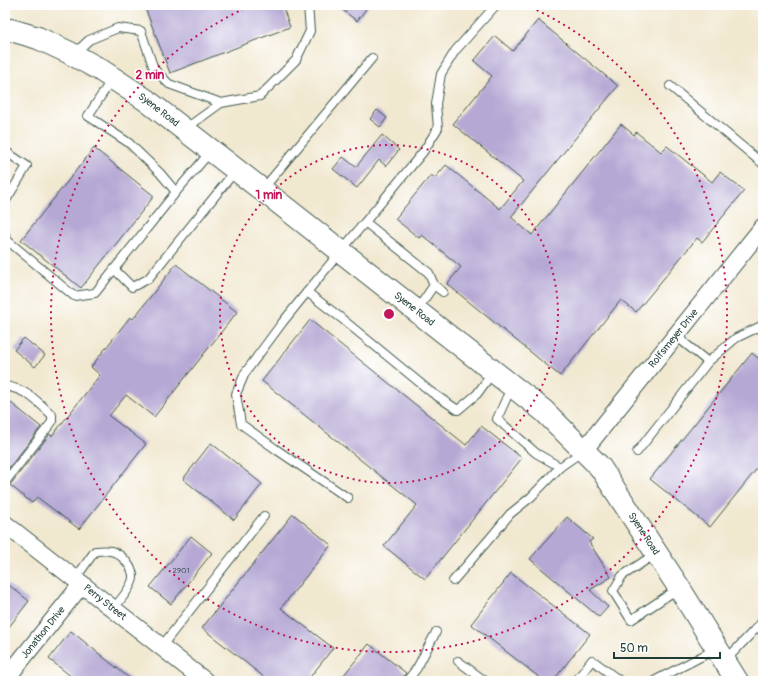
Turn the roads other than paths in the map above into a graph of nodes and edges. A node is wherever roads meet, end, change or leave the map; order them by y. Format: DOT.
graph roads {
  1 [pos="308,5"];
  2 [pos="496,5"];
  3 [pos="5,30"];
  4 [pos="74,55"];
  5 [pos="372,58"];
  6 [pos="112,78"];
  7 [pos="670,86"];
  8 [pos="221,102"];
  9 [pos="184,130"];
  10 [pos="5,150"];
  11 [pos="211,150"];
  12 [pos="763,164"];
  13 [pos="237,170"];
  14 [pos="262,190"];
  15 [pos="176,192"];
  16 [pos="5,202"];
  17 [pos="365,222"];
  18 [pos="763,227"];
  19 [pos="5,235"];
  20 [pos="341,251"];
  21 [pos="114,269"];
  22 [pos="434,286"];
  23 [pos="307,292"];
  24 [pos="443,292"];
  25 [pos="416,310"];
  26 [pos="763,325"];
  27 [pos="676,336"];
  28 [pos="708,362"];
  29 [pos="493,371"];
  30 [pos="512,386"];
  31 [pos="5,387"];
  32 [pos="584,450"];
  33 [pos="637,452"];
  34 [pos="560,467"];
  35 [pos="5,482"];
  36 [pos="348,498"];
  37 [pos="264,516"];
  38 [pos="5,524"];
  39 [pos="657,553"];
  40 [pos="78,582"];
  41 [pos="453,582"];
  42 [pos="680,588"];
  43 [pos="113,609"];
  44 [pos="763,621"];
  45 [pos="436,632"];
  46 [pos="161,647"];
  47 [pos="721,655"];
  48 [pos="458,661"];
  49 [pos="5,680"];
  50 [pos="205,681"];
  51 [pos="407,681"];
  52 [pos="485,681"];
  53 [pos="576,681"];
  54 [pos="620,681"];
  55 [pos="654,681"];
  56 [pos="737,681"];
  1 -- 8 [label="lane"];
  2 -- 17 [label="lane"];
  3 -- 4 [label="street, Syene Road"];
  4 -- 6 [label="street, Syene Road"];
  4 -- 8 [label="lane"];
  5 -- 14 [label="lane"];
  6 -- 9 [label="street, Syene Road"];
  6 -- 15 [label="lane"];
  7 -- 12 [label="lane"];
  8 -- 9 [label="lane"];
  9 -- 11 [label="street, Syene Road"];
  10 -- 16 [label="lane"];
  11 -- 13 [label="street, Syene Road"];
  11 -- 15 [label="lane"];
  13 -- 14 [label="street, Syene Road"];
  13 -- 21 [label="lane"];
  14 -- 20 [label="street, Syene Road"];
  15 -- 21 [label="lane"];
  17 -- 20 [label="lane"];
  17 -- 22 [label="lane"];
  18 -- 27 [label="street, Rolfsmeyer Drive"];
  19 -- 21 [label="lane"];
  20 -- 23 [label="lane"];
  20 -- 25 [label="street, Syene Road"];
  22 -- 24 [label="lane"];
  22 -- 25 [label="lane"];
  23 -- 29 [label="lane"];
  23 -- 36 [label="lane"];
  25 -- 29 [label="street, Syene Road"];
  26 -- 28 [label="lane"];
  27 -- 28 [label="lane"];
  27 -- 32 [label="street, Rolfsmeyer Drive"];
  28 -- 33 [label="lane"];
  29 -- 30 [label="street, Syene Road"];
  30 -- 32 [label="street, Syene Road"];
  30 -- 34 [label="lane"];
  31 -- 35 [label="lane"];
  32 -- 34 [label="lane"];
  32 -- 39 [label="street, Syene Road"];
  34 -- 41 [label="lane"];
  37 -- 46 [label="lane"];
  38 -- 40 [label="street, Perry Street"];
  39 -- 42 [label="street, Syene Road"];
  39 -- 42 [label="lane"];
  40 -- 43 [label="street, Perry Street"];
  40 -- 43 [label="lane"];
  40 -- 49 [label="street, Jonathon Drive"];
  42 -- 47 [label="street, Syene Road"];
  43 -- 46 [label="street, Perry Street"];
  44 -- 47 [label="lane"];
  45 -- 51 [label="lane"];
  46 -- 50 [label="street, Perry Street"];
  47 -- 55 [label="lane"];
  47 -- 56 [label="street, Syene Road"];
  48 -- 52 [label="lane"];
  53 -- 54 [label="lane"];
}
